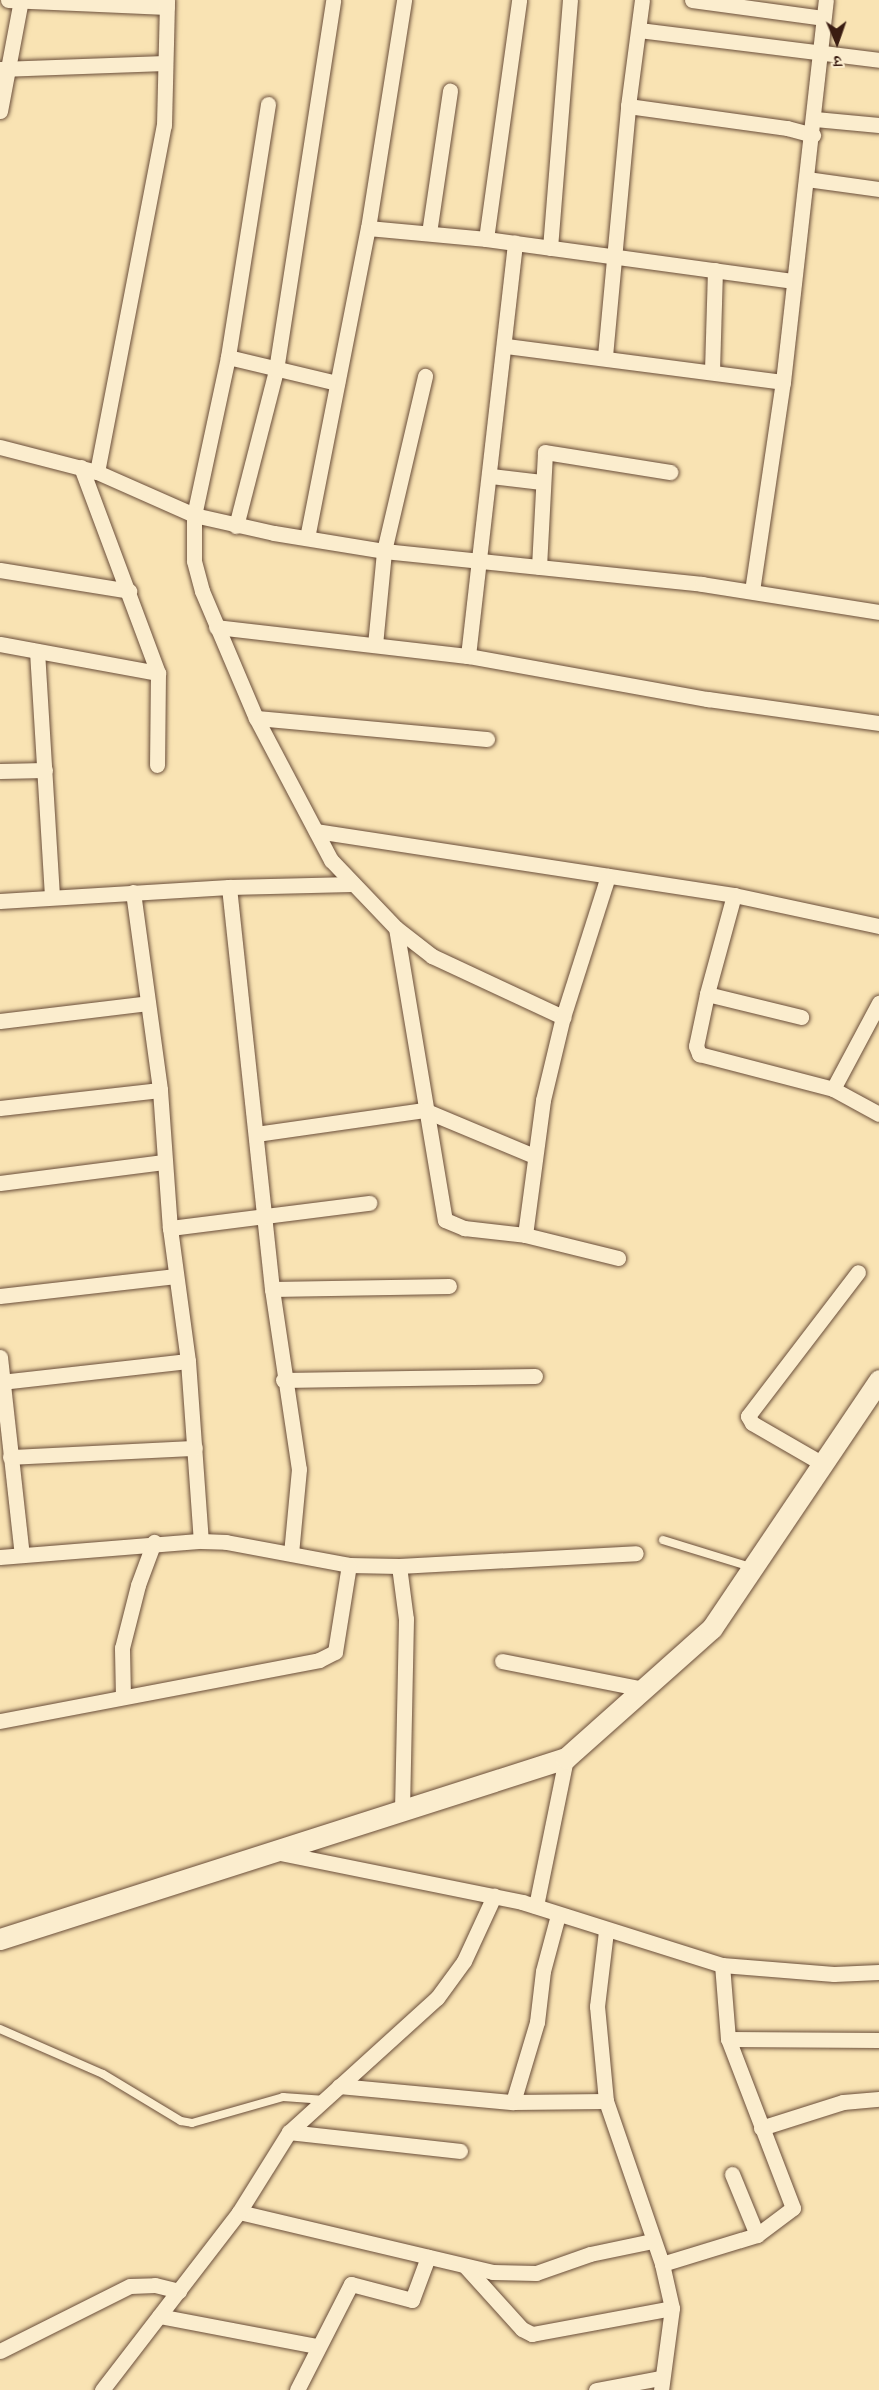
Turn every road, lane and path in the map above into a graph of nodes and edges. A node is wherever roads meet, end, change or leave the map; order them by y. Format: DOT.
graph roads {
  1 [pos="333,0"];
  2 [pos="404,0"];
  3 [pos="519,0"];
  4 [pos="570,0"];
  5 [pos="642,0"];
  6 [pos="692,0"];
  7 [pos="826,0"];
  8 [pos="17,1"];
  9 [pos="167,3"];
  10 [pos="823,18"];
  11 [pos="639,30"];
  12 [pos="820,54"];
  13 [pos="879,60"];
  14 [pos="165,63"];
  15 [pos="5,69"];
  16 [pos="450,91"];
  17 [pos="268,104"];
  18 [pos="628,106"];
  19 [pos="0,111"];
  20 [pos="814,119"];
  21 [pos="879,125"];
  22 [pos="813,135"];
  23 [pos="807,179"];
  24 [pos="879,189"];
  25 [pos="368,228"];
  26 [pos="429,233"];
  27 [pos="486,239"];
  28 [pos="515,243"];
  29 [pos="550,248"];
  30 [pos="614,256"];
  31 [pos="715,270"];
  32 [pos="792,281"];
  33 [pos="506,346"];
  34 [pos="605,356"];
  35 [pos="228,357"];
  36 [pos="276,370"];
  37 [pos="712,371"];
  38 [pos="425,376"];
  39 [pos="337,382"];
  40 [pos="783,382"];
  41 [pos="0,447"];
  42 [pos="81,467"];
  43 [pos="97,472"];
  44 [pos="670,472"];
  45 [pos="491,476"];
  46 [pos="542,482"];
  47 [pos="194,515"];
  48 [pos="236,526"];
  49 [pos="307,538"];
  50 [pos="384,551"];
  51 [pos="478,562"];
  52 [pos="539,567"];
  53 [pos="0,570"];
  54 [pos="129,591"];
  55 [pos="752,591"];
  56 [pos="879,612"];
  57 [pos="216,627"];
  58 [pos="0,644"];
  59 [pos="375,645"];
  60 [pos="37,651"];
  61 [pos="468,656"];
  62 [pos="158,673"];
  63 [pos="256,718"];
  64 [pos="879,723"];
  65 [pos="487,739"];
  66 [pos="157,765"];
  67 [pos="45,770"];
  68 [pos="0,771"];
  69 [pos="316,831"];
  70 [pos="608,876"];
  71 [pos="352,884"];
  72 [pos="229,887"];
  73 [pos="133,892"];
  74 [pos="734,895"];
  75 [pos="52,896"];
  76 [pos="0,902"];
  77 [pos="879,926"];
  78 [pos="396,928"];
  79 [pos="706,993"];
  80 [pos="148,1003"];
  81 [pos="879,1003"];
  82 [pos="563,1017"];
  83 [pos="801,1017"];
  84 [pos="0,1021"];
  85 [pos="160,1089"];
  86 [pos="833,1089"];
  87 [pos="0,1108"];
  88 [pos="424,1110"];
  89 [pos="879,1114"];
  90 [pos="256,1134"];
  91 [pos="534,1156"];
  92 [pos="164,1162"];
  93 [pos="0,1183"];
  94 [pos="369,1203"];
  95 [pos="264,1217"];
  96 [pos="170,1228"];
  97 [pos="525,1235"];
  98 [pos="618,1258"];
  99 [pos="858,1272"];
  100 [pos="176,1276"];
  101 [pos="450,1286"];
  102 [pos="272,1289"];
  103 [pos="0,1296"];
  104 [pos="0,1357"];
  105 [pos="188,1361"];
  106 [pos="535,1376"];
  107 [pos="283,1380"];
  108 [pos="879,1380"];
  109 [pos="1,1382"];
  110 [pos="195,1448"];
  111 [pos="10,1457"];
  112 [pos="823,1464"];
  113 [pos="663,1540"];
  114 [pos="201,1541"];
  115 [pos="154,1542"];
  116 [pos="291,1553"];
  117 [pos="636,1553"];
  118 [pos="21,1555"];
  119 [pos="0,1557"];
  120 [pos="349,1565"];
  121 [pos="399,1566"];
  122 [pos="752,1568"];
  123 [pos="502,1661"];
  124 [pos="643,1689"];
  125 [pos="116,1697"];
  126 [pos="0,1721"];
  127 [pos="567,1758"];
  128 [pos="402,1810"];
  129 [pos="272,1851"];
  130 [pos="494,1896"];
  131 [pos="536,1906"];
  132 [pos="558,1915"];
  133 [pos="606,1931"];
  134 [pos="0,1939"];
  135 [pos="722,1965"];
  136 [pos="879,1972"];
  137 [pos="0,2029"];
  138 [pos="728,2039"];
  139 [pos="879,2040"];
  140 [pos="339,2086"];
  141 [pos="879,2099"];
  142 [pos="322,2100"];
  143 [pos="606,2101"];
  144 [pos="513,2102"];
  145 [pos="761,2128"];
  146 [pos="289,2132"];
  147 [pos="460,2151"];
  148 [pos="732,2174"];
  149 [pos="239,2212"];
  150 [pos="757,2235"];
  151 [pos="652,2241"];
  152 [pos="428,2257"];
  153 [pos="662,2264"];
  154 [pos="465,2266"];
  155 [pos="179,2291"];
  156 [pos="672,2308"];
  157 [pos="159,2316"];
  158 [pos="317,2346"];
  159 [pos="0,2351"];
  160 [pos="661,2384"];
  161 [pos="102,2390"];
  162 [pos="297,2390"];
  163 [pos="596,2390"];
  1 -- 36 [label="street"];
  2 -- 25 [label="street"];
  3 -- 27 [label="street"];
  4 -- 29 [label="street"];
  5 -- 11 [label="street"];
  6 -- 10 [label="street"];
  7 -- 10 [label="street"];
  8 -- 9 [label="street"];
  8 -- 15 [label="street"];
  9 -- 14 [label="street"];
  10 -- 12 [label="street"];
  11 -- 12 [label="street"];
  11 -- 18 [label="street"];
  12 -- 13 [label="street"];
  12 -- 20 [label="street"];
  14 -- 15 [label="street"];
  14 -- 43 [label="street"];
  15 -- 19 [label="street"];
  16 -- 26 [label="street"];
  17 -- 35 [label="street"];
  18 -- 22 [label="street"];
  18 -- 30 [label="street"];
  20 -- 21 [label="street"];
  20 -- 22 [label="street"];
  22 -- 23 [label="street"];
  23 -- 24 [label="street"];
  23 -- 32 [label="street"];
  25 -- 26 [label="street"];
  25 -- 39 [label="street"];
  26 -- 27 [label="street"];
  27 -- 28 [label="street"];
  28 -- 29 [label="street"];
  28 -- 33 [label="street"];
  29 -- 30 [label="street"];
  30 -- 31 [label="street"];
  30 -- 34 [label="street"];
  31 -- 32 [label="street"];
  31 -- 37 [label="street"];
  32 -- 40 [label="street"];
  33 -- 34 [label="street"];
  33 -- 45 [label="street"];
  34 -- 37 [label="street"];
  35 -- 36 [label="street"];
  35 -- 47 [label="street"];
  36 -- 39 [label="street"];
  36 -- 48 [label="street"];
  37 -- 40 [label="street"];
  38 -- 50 [label="street"];
  39 -- 49 [label="street"];
  40 -- 55 [label="street"];
  41 -- 42 [label="street"];
  42 -- 43 [label="street"];
  42 -- 54 [label="street"];
  43 -- 47 [label="street"];
  44 -- 46 [label="street"];
  45 -- 46 [label="street"];
  45 -- 51 [label="street"];
  46 -- 52 [label="street"];
  47 -- 48 [label="street"];
  47 -- 57 [label="street"];
  48 -- 49 [label="street"];
  49 -- 50 [label="street"];
  50 -- 51 [label="street"];
  50 -- 59 [label="street"];
  51 -- 52 [label="street"];
  51 -- 61 [label="street"];
  52 -- 55 [label="street"];
  53 -- 54 [label="street"];
  54 -- 62 [label="street"];
  55 -- 56 [label="street"];
  57 -- 59 [label="street"];
  57 -- 63 [label="street"];
  58 -- 60 [label="street"];
  59 -- 61 [label="street"];
  60 -- 62 [label="street"];
  60 -- 67 [label="street"];
  61 -- 64 [label="street"];
  62 -- 66 [label="street"];
  63 -- 65 [label="street"];
  63 -- 69 [label="street"];
  67 -- 68 [label="street"];
  67 -- 75 [label="street"];
  69 -- 70 [label="street"];
  69 -- 71 [label="street"];
  70 -- 74 [label="street"];
  70 -- 82 [label="street"];
  71 -- 72 [label="street"];
  71 -- 78 [label="street"];
  72 -- 73 [label="street"];
  72 -- 90 [label="street"];
  73 -- 75 [label="street"];
  73 -- 80 [label="street"];
  74 -- 77 [label="street"];
  74 -- 79 [label="street"];
  75 -- 76 [label="street"];
  78 -- 82 [label="street"];
  78 -- 88 [label="street"];
  79 -- 83 [label="street"];
  79 -- 86 [label="street"];
  80 -- 84 [label="street"];
  80 -- 85 [label="street"];
  81 -- 86 [label="street"];
  82 -- 91 [label="street"];
  85 -- 87 [label="street"];
  85 -- 92 [label="street"];
  86 -- 89 [label="street"];
  88 -- 90 [label="street"];
  88 -- 91 [label="street"];
  88 -- 97 [label="street"];
  90 -- 95 [label="street"];
  91 -- 97 [label="street"];
  92 -- 93 [label="street"];
  92 -- 96 [label="street"];
  94 -- 95 [label="street"];
  95 -- 96 [label="street"];
  95 -- 102 [label="street"];
  96 -- 100 [label="street"];
  97 -- 98 [label="street"];
  99 -- 112 [label="street"];
  100 -- 103 [label="street"];
  100 -- 105 [label="street"];
  101 -- 102 [label="street"];
  102 -- 107 [label="street"];
  104 -- 109 [label="street"];
  105 -- 109 [label="street"];
  105 -- 110 [label="street"];
  106 -- 107 [label="street"];
  107 -- 116 [label="street"];
  108 -- 112 [label="street"];
  109 -- 111 [label="street"];
  110 -- 111 [label="street"];
  110 -- 114 [label="street"];
  111 -- 118 [label="street"];
  112 -- 122 [label="street"];
  113 -- 122 [label="lane"];
  114 -- 115 [label="street"];
  114 -- 116 [label="street"];
  115 -- 118 [label="street"];
  115 -- 125 [label="street"];
  116 -- 120 [label="street"];
  117 -- 121 [label="street"];
  118 -- 119 [label="street"];
  120 -- 121 [label="street"];
  120 -- 125 [label="street"];
  121 -- 128 [label="street"];
  122 -- 124 [label="street"];
  123 -- 124 [label="street"];
  124 -- 127 [label="street"];
  125 -- 126 [label="street"];
  127 -- 128 [label="street"];
  127 -- 131 [label="street"];
  128 -- 129 [label="street"];
  129 -- 130 [label="street"];
  129 -- 134 [label="street"];
  130 -- 131 [label="street"];
  130 -- 140 [label="street"];
  131 -- 132 [label="street"];
  132 -- 133 [label="street"];
  132 -- 144 [label="street"];
  133 -- 135 [label="street"];
  133 -- 143 [label="street"];
  135 -- 136 [label="street"];
  135 -- 138 [label="street"];
  137 -- 142 [label="lane"];
  138 -- 139 [label="street"];
  138 -- 145 [label="street"];
  140 -- 142 [label="street"];
  140 -- 144 [label="street"];
  141 -- 145 [label="street"];
  142 -- 146 [label="street"];
  143 -- 144 [label="street"];
  143 -- 151 [label="street"];
  145 -- 150 [label="street"];
  146 -- 147 [label="street"];
  146 -- 149 [label="street"];
  148 -- 150 [label="street"];
  149 -- 152 [label="street"];
  149 -- 155 [label="street"];
  150 -- 153 [label="street"];
  151 -- 153 [label="street"];
  151 -- 154 [label="street"];
  152 -- 154 [label="street"];
  152 -- 158 [label="street"];
  153 -- 156 [label="street"];
  154 -- 156 [label="street"];
  155 -- 157 [label="street"];
  155 -- 159 [label="street"];
  156 -- 160 [label="street"];
  157 -- 158 [label="street"];
  157 -- 161 [label="street"];
  158 -- 162 [label="street"];
  160 -- 163 [label="street"];
}
